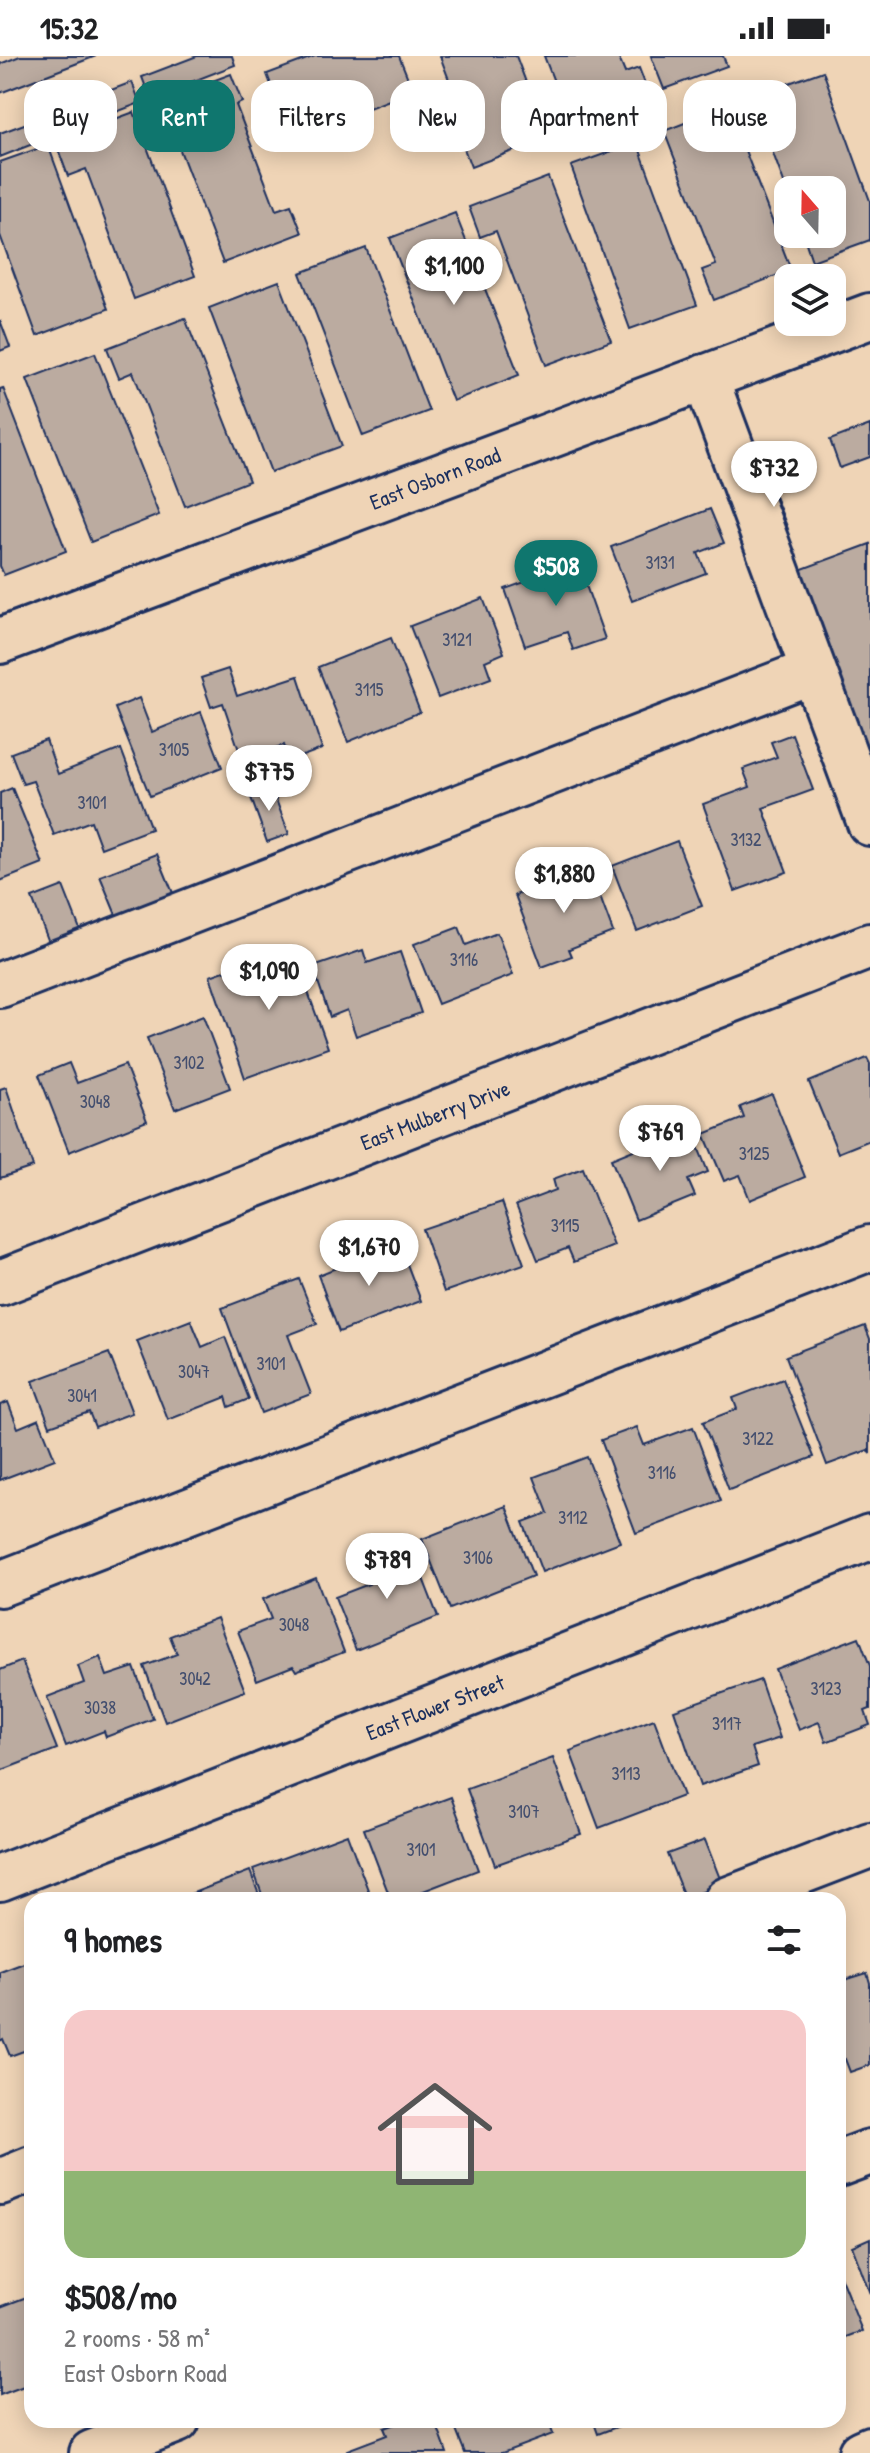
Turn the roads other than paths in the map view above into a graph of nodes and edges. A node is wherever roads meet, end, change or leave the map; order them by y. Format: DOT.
graph roads {
  1 [pos="870,316"];
  2 [pos="705,377"];
  3 [pos="0,641"];
  4 [pos="812,671"];
  5 [pos="870,823"];
  6 [pos="870,946"];
  7 [pos="0,985"];
  8 [pos="870,1248"];
  9 [pos="0,1283"];
  10 [pos="870,1537"];
  11 [pos="0,1584"];
  12 [pos="870,1845"];
  13 [pos="0,1878"];
  14 [pos="748,1892"];
  15 [pos="870,2152"];
  16 [pos="846,2161"];
  17 [pos="24,2172"];
  18 [pos="0,2182"];
  19 [pos="156,2428"];
  20 [pos="870,2449"];
  21 [pos="92,2453"];
  22 [pos="861,2453"];
  1 -- 2 [label="street, East Osborn Road"];
  2 -- 3 [label="street, East Osborn Road"];
  2 -- 4 [label="street"];
  4 -- 5 [label="street"];
  4 -- 7 [label="street"];
  6 -- 9 [label="street, East Mulberry Drive"];
  8 -- 11 [label="street"];
  10 -- 13 [label="street, East Flower Street"];
  12 -- 14 [label="street"];
  15 -- 16 [label="street"];
  17 -- 18 [label="street"];
  19 -- 21 [label="street"];
  20 -- 22 [label="street"];
}
